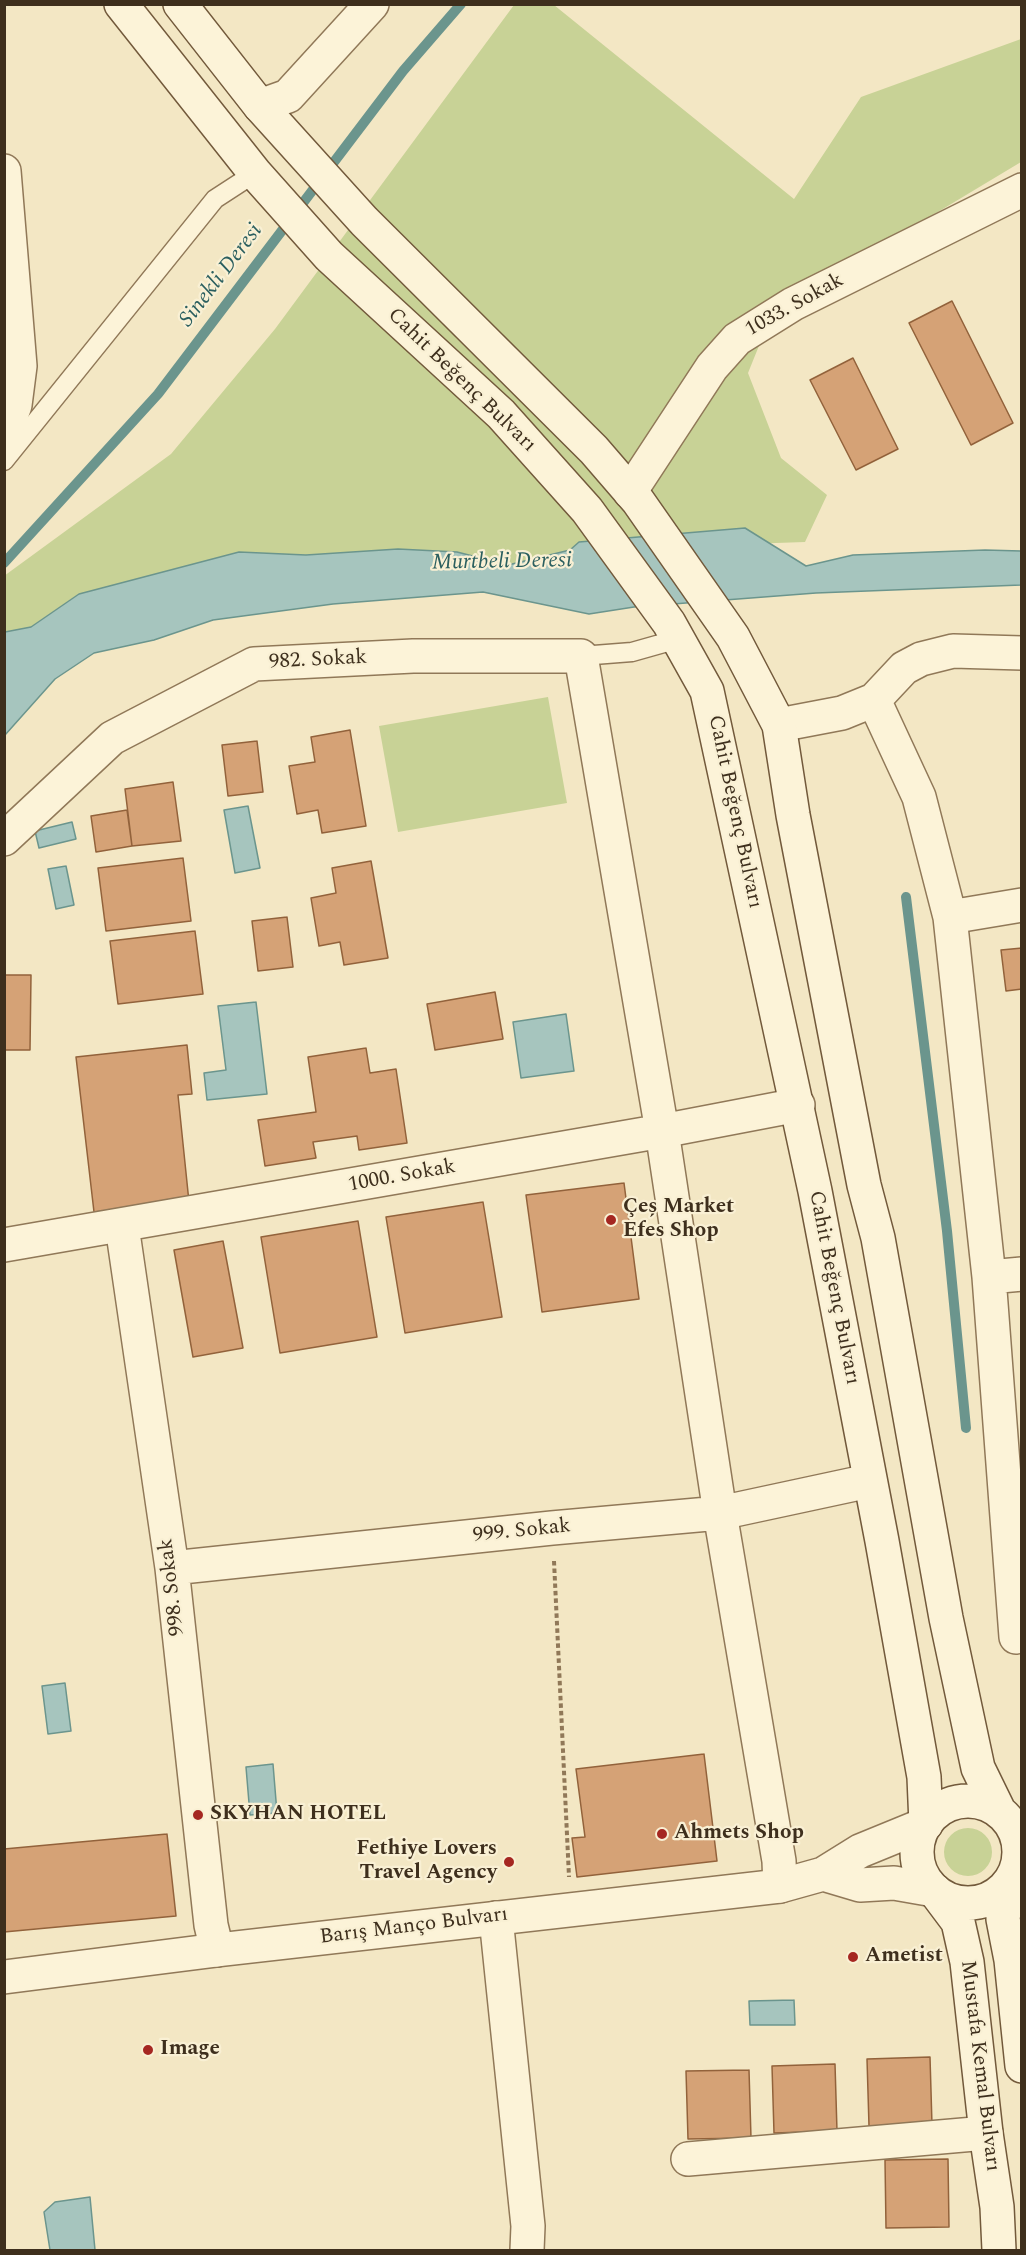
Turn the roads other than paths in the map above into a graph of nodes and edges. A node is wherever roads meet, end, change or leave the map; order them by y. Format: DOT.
graph roads {
  1 [pos="121,4"];
  2 [pos="180,4"];
  3 [pos="372,4"];
  4 [pos="260,106"];
  5 [pos="4,171"];
  6 [pos="263,181"];
  7 [pos="1022,190"];
  8 [pos="10,294"];
  9 [pos="4,435"];
  10 [pos="4,461"];
  11 [pos="634,496"];
  12 [pos="674,631"];
  13 [pos="1022,653"];
  14 [pos="581,656"];
  15 [pos="874,700"];
  16 [pos="779,725"];
  17 [pos="4,839"];
  18 [pos="1022,905"];
  19 [pos="950,917"];
  20 [pos="798,1105"];
  21 [pos="662,1131"];
  22 [pos="122,1226"];
  23 [pos="4,1245"];
  24 [pos="1022,1274"];
  25 [pos="988,1277"];
  26 [pos="869,1481"];
  27 [pos="720,1513"];
  28 [pos="172,1568"];
  29 [pos="1016,1637"];
  30 [pos="1010,1813"];
  31 [pos="926,1824"];
  32 [pos="823,1874"];
  33 [pos="1015,1881"];
  34 [pos="780,1886"];
  35 [pos="934,1890"];
  36 [pos="496,1918"];
  37 [pos="217,1950"];
  38 [pos="4,1977"];
  39 [pos="1022,2066"];
  40 [pos="986,2133"];
  41 [pos="688,2159"];
  42 [pos="527,2250"];
  43 [pos="999,2250"];
  1 -- 6 [label="street, Cahit Beğenç Bulvarı"];
  2 -- 4 [label="street, Cahit Beğenç Bulvarı"];
  3 -- 4 [label="street"];
  4 -- 11 [label="street, Cahit Beğenç Bulvarı"];
  5 -- 8 [label="street"];
  6 -- 10 [label="lane"];
  6 -- 12 [label="street, Cahit Beğenç Bulvarı"];
  7 -- 11 [label="street, 1033. Sokak"];
  8 -- 9 [label="street"];
  11 -- 16 [label="street, Cahit Beğenç Bulvarı"];
  12 -- 14 [label="lane"];
  12 -- 20 [label="street, Cahit Beğenç Bulvarı"];
  13 -- 15 [label="street"];
  14 -- 17 [label="street, 982. Sokak"];
  14 -- 21 [label="street"];
  15 -- 16 [label="street"];
  15 -- 19 [label="street"];
  16 -- 30 [label="street, Cahit Beğenç Bulvarı"];
  18 -- 19 [label="street"];
  19 -- 25 [label="street"];
  20 -- 21 [label="street, 1000. Sokak"];
  20 -- 26 [label="street, Cahit Beğenç Bulvarı"];
  21 -- 22 [label="street, 1000. Sokak"];
  21 -- 27 [label="street"];
  22 -- 23 [label="street, 1000. Sokak"];
  22 -- 28 [label="street, 998. Sokak"];
  24 -- 25 [label="street"];
  25 -- 29 [label="street"];
  26 -- 27 [label="street, 999. Sokak"];
  26 -- 31 [label="street, Cahit Beğenç Bulvarı"];
  27 -- 28 [label="street, 999. Sokak"];
  27 -- 34 [label="street"];
  28 -- 37 [label="street, 998. Sokak"];
  30 -- 31 [label="street"];
  30 -- 33 [label="street"];
  31 -- 32 [label="street, Barış Manço Bulvarı"];
  31 -- 35 [label="street"];
  32 -- 34 [label="street, Barış Manço Bulvarı"];
  32 -- 35 [label="street"];
  33 -- 35 [label="street"];
  33 -- 39 [label="street, Mustafa Kemal Bulvarı"];
  34 -- 36 [label="street, Barış Manço Bulvarı"];
  35 -- 40 [label="street, Mustafa Kemal Bulvarı"];
  36 -- 37 [label="street, Barış Manço Bulvarı"];
  36 -- 42 [label="street"];
  37 -- 38 [label="street, Barış Manço Bulvarı"];
  40 -- 41 [label="street"];
  40 -- 43 [label="street, Mustafa Kemal Bulvarı"];
}
